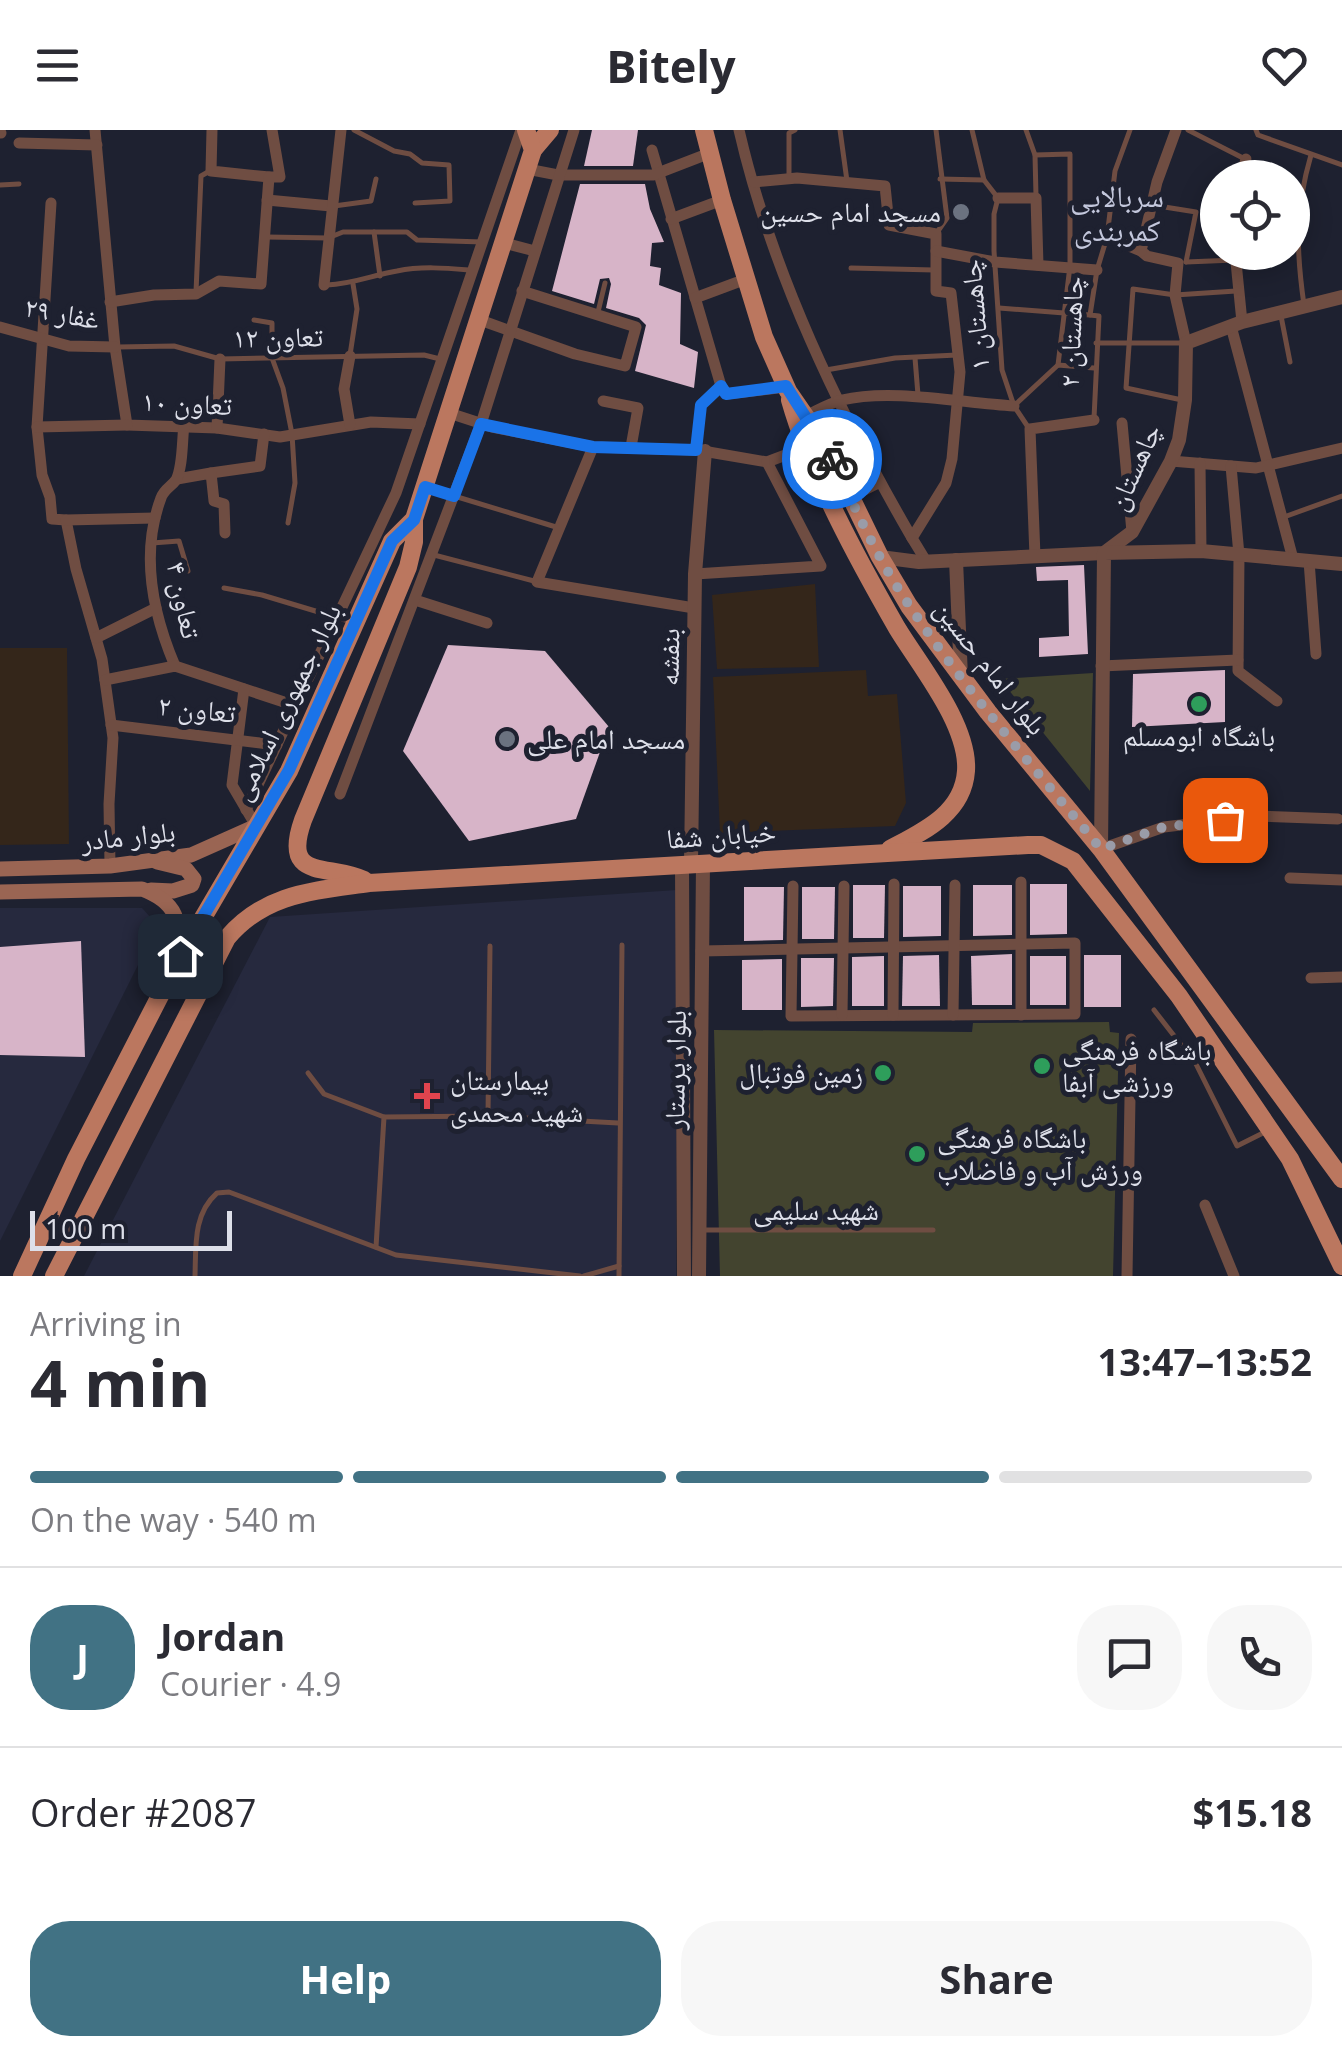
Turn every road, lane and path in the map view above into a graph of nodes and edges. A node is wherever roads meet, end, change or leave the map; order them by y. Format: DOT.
graph roads {
  1 [pos="96,130"];
  2 [pos="212,130"];
  3 [pos="272,130"];
  4 [pos="342,130"];
  5 [pos="354,130"];
  6 [pos="524,130"];
  7 [pos="550,130"];
  8 [pos="573,130"];
  9 [pos="704,130"];
  10 [pos="740,130"];
  11 [pos="795,130"];
  12 [pos="840,130"];
  13 [pos="936,130"];
  14 [pos="972,130"];
  15 [pos="1026,130"];
  16 [pos="1130,130"];
  17 [pos="1176,130"];
  18 [pos="1188,130"];
  19 [pos="1256,130"];
  20 [pos="19,143"];
  21 [pos="96,145"];
  22 [pos="533,150"];
  23 [pos="652,150"];
  24 [pos="710,153"];
  25 [pos="1035,155"];
  26 [pos="1311,155"];
  27 [pos="1246,159"];
  28 [pos="1309,160"];
  29 [pos="1342,165"];
  30 [pos="527,169"];
  31 [pos="211,171"];
  32 [pos="658,173"];
  33 [pos="558,175"];
  34 [pos="269,177"];
  35 [pos="940,178"];
  36 [pos="376,179"];
  37 [pos="789,179"];
  38 [pos="984,180"];
  39 [pos="754,182"];
  40 [pos="19,184"];
  41 [pos="847,184"];
  42 [pos="0,185"];
  43 [pos="998,198"];
  44 [pos="1036,198"];
  45 [pos="267,200"];
  46 [pos="722,200"];
  47 [pos="415,203"];
  48 [pos="51,204"];
  49 [pos="1152,205"];
  50 [pos="331,206"];
  51 [pos="671,219"];
  52 [pos="374,232"];
  53 [pos="936,234"];
  54 [pos="264,237"];
  55 [pos="328,238"];
  56 [pos="1106,238"];
  57 [pos="483,242"];
  58 [pos="504,243"];
  59 [pos="535,251"];
  60 [pos="936,251"];
  61 [pos="1142,251"];
  62 [pos="1200,261"];
  63 [pos="995,262"];
  64 [pos="1182,263"];
  65 [pos="1038,265"];
  66 [pos="1070,266"];
  67 [pos="851,268"];
  68 [pos="473,270"];
  69 [pos="934,270"];
  70 [pos="1096,270"];
  71 [pos="1237,270"];
  72 [pos="1299,270"];
  73 [pos="380,276"];
  74 [pos="746,279"];
  75 [pos="605,283"];
  76 [pos="352,284"];
  77 [pos="324,285"];
  78 [pos="522,291"];
  79 [pos="1238,291"];
  80 [pos="196,294"];
  81 [pos="1175,295"];
  82 [pos="1342,297"];
  83 [pos="695,298"];
  84 [pos="110,302"];
  85 [pos="1304,307"];
  86 [pos="998,308"];
  87 [pos="1064,311"];
  88 [pos="1281,313"];
  89 [pos="597,315"];
  90 [pos="1090,315"];
  91 [pos="254,320"];
  92 [pos="480,320"];
  93 [pos="1236,324"];
  94 [pos="0,327"];
  95 [pos="510,329"];
  96 [pos="40,340"];
  97 [pos="1096,343"];
  98 [pos="1129,343"];
  99 [pos="1186,344"];
  100 [pos="115,347"];
  101 [pos="957,355"];
  102 [pos="350,356"];
  103 [pos="220,358"];
  104 [pos="272,358"];
  105 [pos="915,358"];
  106 [pos="442,360"];
  107 [pos="1290,362"];
  108 [pos="1058,365"];
  109 [pos="1094,368"];
  110 [pos="826,370"];
  111 [pos="721,386"];
  112 [pos="787,388"];
  113 [pos="918,398"];
  114 [pos="840,400"];
  115 [pos="1184,400"];
  116 [pos="603,401"];
  117 [pos="959,403"];
  118 [pos="1014,406"];
  119 [pos="449,413"];
  120 [pos="806,415"];
  121 [pos="1094,420"];
  122 [pos="1122,423"];
  123 [pos="420,424"];
  124 [pos="481,424"];
  125 [pos="127,425"];
  126 [pos="350,425"];
  127 [pos="184,426"];
  128 [pos="36,427"];
  129 [pos="217,428"];
  130 [pos="1030,429"];
  131 [pos="264,434"];
  132 [pos="292,434"];
  133 [pos="593,447"];
  134 [pos="630,447"];
  135 [pos="804,448"];
  136 [pos="1342,448"];
  137 [pos="701,450"];
  138 [pos="767,462"];
  139 [pos="1170,462"];
  140 [pos="1200,464"];
  141 [pos="1270,464"];
  142 [pos="1231,466"];
  143 [pos="211,474"];
  144 [pos="177,478"];
  145 [pos="880,482"];
  146 [pos="425,487"];
  147 [pos="454,496"];
  148 [pos="1342,496"];
  149 [pos="850,497"];
  150 [pos="155,518"];
  151 [pos="1283,518"];
  152 [pos="66,520"];
  153 [pos="414,520"];
  154 [pos="288,524"];
  155 [pos="559,528"];
  156 [pos="1132,532"];
  157 [pos="225,533"];
  158 [pos="912,538"];
  159 [pos="149,544"];
  160 [pos="1201,551"];
  161 [pos="1104,553"];
  162 [pos="432,554"];
  163 [pos="1239,555"];
  164 [pos="1035,556"];
  165 [pos="880,557"];
  166 [pos="956,560"];
  167 [pos="1301,560"];
  168 [pos="926,561"];
  169 [pos="1342,564"];
  170 [pos="417,570"];
  171 [pos="188,571"];
  172 [pos="695,574"];
  173 [pos="537,582"];
  174 [pos="224,588"];
  175 [pos="416,600"];
  176 [pos="156,608"];
  177 [pos="694,608"];
  178 [pos="336,617"];
  179 [pos="486,622"];
  180 [pos="355,623"];
  181 [pos="96,638"];
  182 [pos="1316,654"];
  183 [pos="1238,660"];
  184 [pos="175,666"];
  185 [pos="1101,666"];
  186 [pos="961,677"];
  187 [pos="105,680"];
  188 [pos="244,690"];
  189 [pos="1277,701"];
  190 [pos="296,706"];
  191 [pos="111,725"];
  192 [pos="237,738"];
  193 [pos="277,745"];
  194 [pos="340,794"];
  195 [pos="251,818"];
  196 [pos="1338,820"];
  197 [pos="1101,849"];
  198 [pos="885,852"];
  199 [pos="150,860"];
  200 [pos="692,864"];
  201 [pos="110,866"];
  202 [pos="0,869"];
  203 [pos="1290,878"];
  204 [pos="1342,880"];
  205 [pos="368,882"];
  206 [pos="1021,882"];
  207 [pos="894,884"];
  208 [pos="956,884"];
  209 [pos="792,886"];
  210 [pos="844,886"];
  211 [pos="142,889"];
  212 [pos="0,892"];
  213 [pos="1021,944"];
  214 [pos="622,945"];
  215 [pos="954,945"];
  216 [pos="490,946"];
  217 [pos="894,947"];
  218 [pos="842,948"];
  219 [pos="792,949"];
  220 [pos="702,951"];
  221 [pos="180,956"];
  222 [pos="1342,977"];
  223 [pos="1311,978"];
  224 [pos="1154,1010"];
  225 [pos="1021,1014"];
  226 [pos="893,1015"];
  227 [pos="953,1015"];
  228 [pos="842,1016"];
  229 [pos="1132,1040"];
  230 [pos="308,1073"];
  231 [pos="488,1116"];
  232 [pos="384,1117"];
  233 [pos="618,1124"];
  234 [pos="1270,1129"];
  235 [pos="1342,1179"];
  236 [pos="1205,1205"];
  237 [pos="691,1230"];
  238 [pos="933,1230"];
  239 [pos="376,1247"];
  240 [pos="619,1266"];
  241 [pos="1342,1266"];
  242 [pos="22,1276"];
  243 [pos="54,1276"];
  244 [pos="196,1276"];
  245 [pos="582,1276"];
  246 [pos="619,1276"];
  247 [pos="684,1276"];
  248 [pos="698,1276"];
  249 [pos="1128,1276"];
  250 [pos="1234,1276"];
  1 -- 21 [label="street, تعاون ۱۰"];
  2 -- 31 [label="street"];
  3 -- 34 [label="street"];
  4 -- 50 [label="street"];
  5 -- 47 [label="lane"];
  6 -- 22 [label="main road"];
  6 -- 57 [label="street"];
  7 -- 22 [label="main road"];
  8 -- 33 [label="street"];
  9 -- 24 [label="main road, بلوار امام حسین"];
  10 -- 39 [label="street"];
  11 -- 37 [label="lane"];
  12 -- 41 [label="lane"];
  13 -- 35 [label="lane"];
  14 -- 38 [label="lane"];
  15 -- 25 [label="lane"];
  16 -- 56 [label="lane, چاهستان ۲"];
  17 -- 49 [label="street"];
  18 -- 27 [label="lane"];
  19 -- 26 [label="lane"];
  20 -- 21 [label="street"];
  21 -- 84 [label="street, تعاون ۱۰"];
  22 -- 30 [label="main road, بلوار جمهوری اسلامی"];
  23 -- 32 [label="street"];
  24 -- 32 [label="street"];
  24 -- 46 [label="main road, بلوار امام حسین"];
  25 -- 44 [label="lane"];
  25 -- 66 [label="lane"];
  26 -- 28 [label="lane"];
  26 -- 29 [label="lane"];
  30 -- 33 [label="street"];
  30 -- 58 [label="main road, بلوار جمهوری اسلامی"];
  31 -- 34 [label="street"];
  31 -- 80 [label="lane"];
  32 -- 33 [label="street"];
  32 -- 51 [label="street"];
  33 -- 59 [label="street"];
  34 -- 45 [label="street"];
  35 -- 38 [label="lane"];
  35 -- 53 [label="lane"];
  36 -- 50 [label="lane"];
  37 -- 39 [label="street"];
  37 -- 41 [label="street"];
  38 -- 43 [label="lane"];
  39 -- 110 [label="street"];
  40 -- 42 [label="lane"];
  41 -- 53 [label="street"];
  43 -- 44 [label="street"];
  43 -- 63 [label="lane, چاهستان ۱"];
  44 -- 65 [label="street"];
  45 -- 50 [label="street"];
  45 -- 54 [label="street"];
  46 -- 51 [label="street"];
  46 -- 74 [label="main road, بلوار امام حسین"];
  48 -- 96 [label="street"];
  49 -- 61 [label="street"];
  49 -- 64 [label="lane"];
  50 -- 55 [label="street"];
  51 -- 83 [label="street"];
  52 -- 55 [label="lane"];
  52 -- 57 [label="lane"];
  52 -- 73 [label="lane"];
  53 -- 60 [label="street"];
  54 -- 55 [label="lane"];
  54 -- 80 [label="street"];
  55 -- 77 [label="street"];
  56 -- 61 [label="street"];
  56 -- 70 [label="lane, چاهستان ۲"];
  57 -- 68 [label="street"];
  58 -- 59 [label="street"];
  58 -- 92 [label="main road, بلوار جمهوری اسلامی"];
  59 -- 78 [label="street"];
  60 -- 63 [label="street"];
  60 -- 69 [label="street"];
  61 -- 64 [label="street"];
  62 -- 64 [label="lane"];
  63 -- 65 [label="street"];
  63 -- 86 [label="lane, چاهستان ۱"];
  64 -- 81 [label="street"];
  65 -- 66 [label="street"];
  66 -- 70 [label="street"];
  66 -- 87 [label="lane"];
  67 -- 69 [label="lane"];
  68 -- 73 [label="lane"];
  68 -- 106 [label="street"];
  69 -- 101 [label="street"];
  70 -- 90 [label="lane, چاهستان ۲"];
  71 -- 79 [label="street"];
  72 -- 85 [label="lane"];
  73 -- 76 [label="lane"];
  74 -- 83 [label="street"];
  74 -- 112 [label="main road, بلوار امام حسین"];
  75 -- 89 [label="lane"];
  76 -- 77 [label="lane"];
  76 -- 102 [label="lane"];
  78 -- 89 [label="street"];
  78 -- 95 [label="street"];
  79 -- 81 [label="lane"];
  79 -- 93 [label="street"];
  80 -- 84 [label="street"];
  81 -- 98 [label="lane"];
  81 -- 99 [label="street"];
  82 -- 85 [label="street"];
  83 -- 111 [label="street"];
  84 -- 100 [label="street, تعاون ۱۰"];
  85 -- 88 [label="street"];
  86 -- 87 [label="lane"];
  86 -- 118 [label="lane, چاهستان ۱"];
  87 -- 90 [label="lane"];
  87 -- 108 [label="lane"];
  88 -- 93 [label="street"];
  88 -- 107 [label="lane"];
  89 -- 95 [label="street"];
  90 -- 97 [label="lane, چاهستان ۲"];
  91 -- 104 [label="lane"];
  92 -- 95 [label="street"];
  92 -- 119 [label="main road, بلوار جمهوری اسلامی"];
  93 -- 99 [label="street"];
  93 -- 141 [label="street"];
  94 -- 96 [label="street, غفار ۲۹"];
  95 -- 124 [label="street"];
  96 -- 100 [label="street, غفار ۲۹"];
  96 -- 128 [label="street"];
  97 -- 98 [label="lane"];
  97 -- 109 [label="lane, چاهستان ۲"];
  98 -- 99 [label="lane"];
  98 -- 115 [label="lane"];
  99 -- 115 [label="street, چاهستان"];
  100 -- 103 [label="lane, تعاون ۱۲"];
  100 -- 125 [label="street, تعاون ۱۰"];
  101 -- 105 [label="lane"];
  101 -- 117 [label="street"];
  102 -- 104 [label="lane, تعاون ۱۲"];
  102 -- 106 [label="lane, تعاون ۱۲"];
  102 -- 126 [label="street"];
  103 -- 104 [label="lane, تعاون ۱۲"];
  103 -- 129 [label="street"];
  104 -- 132 [label="lane"];
  105 -- 110 [label="lane"];
  105 -- 113 [label="lane"];
  106 -- 123 [label="street"];
  108 -- 109 [label="lane"];
  108 -- 118 [label="lane"];
  109 -- 121 [label="lane, چاهستان ۲"];
  110 -- 114 [label="street"];
  111 -- 112 [label="street"];
  111 -- 137 [label="lane"];
  112 -- 120 [label="main road, بلوار امام حسین"];
  112 -- 135 [label="main road"];
  113 -- 114 [label="street"];
  113 -- 117 [label="street"];
  114 -- 120 [label="street"];
  114 -- 145 [label="street"];
  115 -- 139 [label="street, چاهستان"];
  116 -- 134 [label="street"];
  117 -- 118 [label="street"];
  117 -- 158 [label="street"];
  118 -- 130 [label="lane, چاهستان ۱"];
  119 -- 124 [label="street"];
  119 -- 146 [label="main road, بلوار جمهوری اسلامی"];
  120 -- 149 [label="main road, بلوار امام حسین"];
  121 -- 130 [label="street"];
  122 -- 156 [label="street"];
  123 -- 126 [label="street, تعاون ۱۰"];
  123 -- 178 [label="street"];
  124 -- 133 [label="street"];
  124 -- 147 [label="street"];
  125 -- 127 [label="street, تعاون ۱۰"];
  125 -- 128 [label="street"];
  126 -- 132 [label="street, تعاون ۱۰"];
  127 -- 129 [label="street, تعاون ۱۰"];
  127 -- 144 [label="street, تعاون ۴"];
  128 -- 152 [label="street"];
  129 -- 131 [label="street, تعاون ۱۰"];
  130 -- 164 [label="street"];
  131 -- 132 [label="street, تعاون ۱۰"];
  131 -- 143 [label="street"];
  132 -- 154 [label="lane"];
  133 -- 134 [label="street"];
  133 -- 155 [label="street"];
  134 -- 137 [label="street"];
  135 -- 138 [label="street"];
  135 -- 198 [label="main road"];
  136 -- 141 [label="street"];
  137 -- 138 [label="street"];
  137 -- 172 [label="street, بنفشه"];
  138 -- 172 [label="street"];
  139 -- 140 [label="street"];
  139 -- 156 [label="street, چاهستان"];
  140 -- 142 [label="street"];
  140 -- 160 [label="street"];
  141 -- 142 [label="street"];
  141 -- 151 [label="street"];
  142 -- 163 [label="street"];
  143 -- 144 [label="street"];
  143 -- 157 [label="street"];
  144 -- 150 [label="street, تعاون ۴"];
  145 -- 149 [label="street"];
  145 -- 158 [label="street"];
  146 -- 147 [label="lane"];
  146 -- 153 [label="main road, بلوار جمهوری اسلامی"];
  147 -- 155 [label="lane"];
  147 -- 162 [label="street"];
  148 -- 151 [label="lane"];
  149 -- 165 [label="main road, بلوار امام حسین"];
  150 -- 152 [label="street"];
  150 -- 159 [label="street, تعاون ۴"];
  151 -- 167 [label="street"];
  152 -- 181 [label="street"];
  153 -- 170 [label="main road"];
  153 -- 180 [label="main road, بلوار جمهوری اسلامی"];
  155 -- 173 [label="street"];
  156 -- 161 [label="street, چاهستان"];
  158 -- 168 [label="street"];
  159 -- 171 [label="lane"];
  159 -- 176 [label="street, تعاون ۴"];
  160 -- 161 [label="street"];
  160 -- 163 [label="street"];
  161 -- 164 [label="street"];
  161 -- 185 [label="street"];
  162 -- 170 [label="street"];
  162 -- 173 [label="lane"];
  163 -- 167 [label="street"];
  163 -- 183 [label="street"];
  164 -- 166 [label="street"];
  165 -- 168 [label="street"];
  165 -- 186 [label="main road, بلوار امام حسین"];
  166 -- 168 [label="street"];
  166 -- 186 [label="street"];
  167 -- 169 [label="street"];
  167 -- 182 [label="street"];
  170 -- 175 [label="street"];
  170 -- 205 [label="main road"];
  172 -- 177 [label="street, بنفشه"];
  173 -- 177 [label="street"];
  174 -- 178 [label="lane"];
  175 -- 179 [label="street"];
  175 -- 194 [label="street"];
  176 -- 181 [label="street"];
  176 -- 184 [label="street, تعاون ۴"];
  177 -- 200 [label="street, بنفشه"];
  178 -- 180 [label="lane"];
  178 -- 190 [label="street"];
  180 -- 195 [label="main road, بلوار جمهوری اسلامی"];
  181 -- 187 [label="street"];
  183 -- 185 [label="street"];
  183 -- 189 [label="street"];
  184 -- 187 [label="street"];
  184 -- 188 [label="street, تعاون ۴"];
  185 -- 197 [label="street"];
  186 -- 197 [label="main road, بلوار امام حسین"];
  187 -- 191 [label="street"];
  188 -- 190 [label="street, تعاون ۴"];
  188 -- 192 [label="street"];
  190 -- 193 [label="street"];
  191 -- 192 [label="street, تعاون ۲"];
  191 -- 201 [label="street"];
  192 -- 193 [label="street, تعاون ۲"];
  192 -- 195 [label="street"];
  193 -- 195 [label="street"];
  195 -- 199 [label="main road, بلوار مادر"];
  195 -- 221 [label="main road, بلوار جمهوری اسلامی"];
  196 -- 197 [label="street"];
  197 -- 235 [label="main road, بلوار امام حسین"];
  198 -- 200 [label="main road, خیابان شفا"];
  198 -- 234 [label="main road, خیابان شفا"];
  199 -- 201 [label="main road, بلوار مادر"];
  199 -- 211 [label="main road"];
  200 -- 205 [label="main road, خیابان شفا"];
  200 -- 220 [label="street, بلوار پرستار"];
  200 -- 237 [label="street, بلوار پرستار"];
  201 -- 202 [label="main road, بلوار مادر"];
  203 -- 204 [label="street"];
  205 -- 243 [label="main road"];
  206 -- 213 [label="street"];
  207 -- 217 [label="street"];
  208 -- 215 [label="street"];
  209 -- 219 [label="street"];
  210 -- 218 [label="street"];
  211 -- 212 [label="main road, بلوار مادر"];
  211 -- 221 [label="main road, بلوار مادر"];
  213 -- 215 [label="street"];
  213 -- 225 [label="street"];
  213 -- 225 [label="street"];
  214 -- 233 [label="lane"];
  215 -- 217 [label="street"];
  215 -- 227 [label="street"];
  216 -- 231 [label="lane"];
  217 -- 218 [label="street"];
  217 -- 226 [label="street"];
  218 -- 219 [label="street"];
  218 -- 228 [label="street"];
  219 -- 220 [label="street"];
  219 -- 228 [label="street"];
  220 -- 237 [label="street, بلوار پرستار"];
  221 -- 242 [label="main road, بلوار جمهوری اسلامی"];
  222 -- 223 [label="street"];
  224 -- 234 [label="lane"];
  225 -- 227 [label="street"];
  226 -- 227 [label="street"];
  226 -- 228 [label="street"];
  229 -- 249 [label="street"];
  230 -- 232 [label="lane"];
  231 -- 232 [label="lane"];
  231 -- 233 [label="lane"];
  232 -- 239 [label="lane"];
  233 -- 240 [label="lane"];
  234 -- 241 [label="main road"];
  236 -- 250 [label="street"];
  237 -- 238 [label="lane, شهید سلیمی"];
  237 -- 247 [label="street, بلوار پرستار"];
  237 -- 248 [label="street, بلوار پرستار"];
  239 -- 244 [label="lane"];
  239 -- 245 [label="lane"];
  240 -- 245 [label="lane"];
  240 -- 246 [label="lane"];
}
